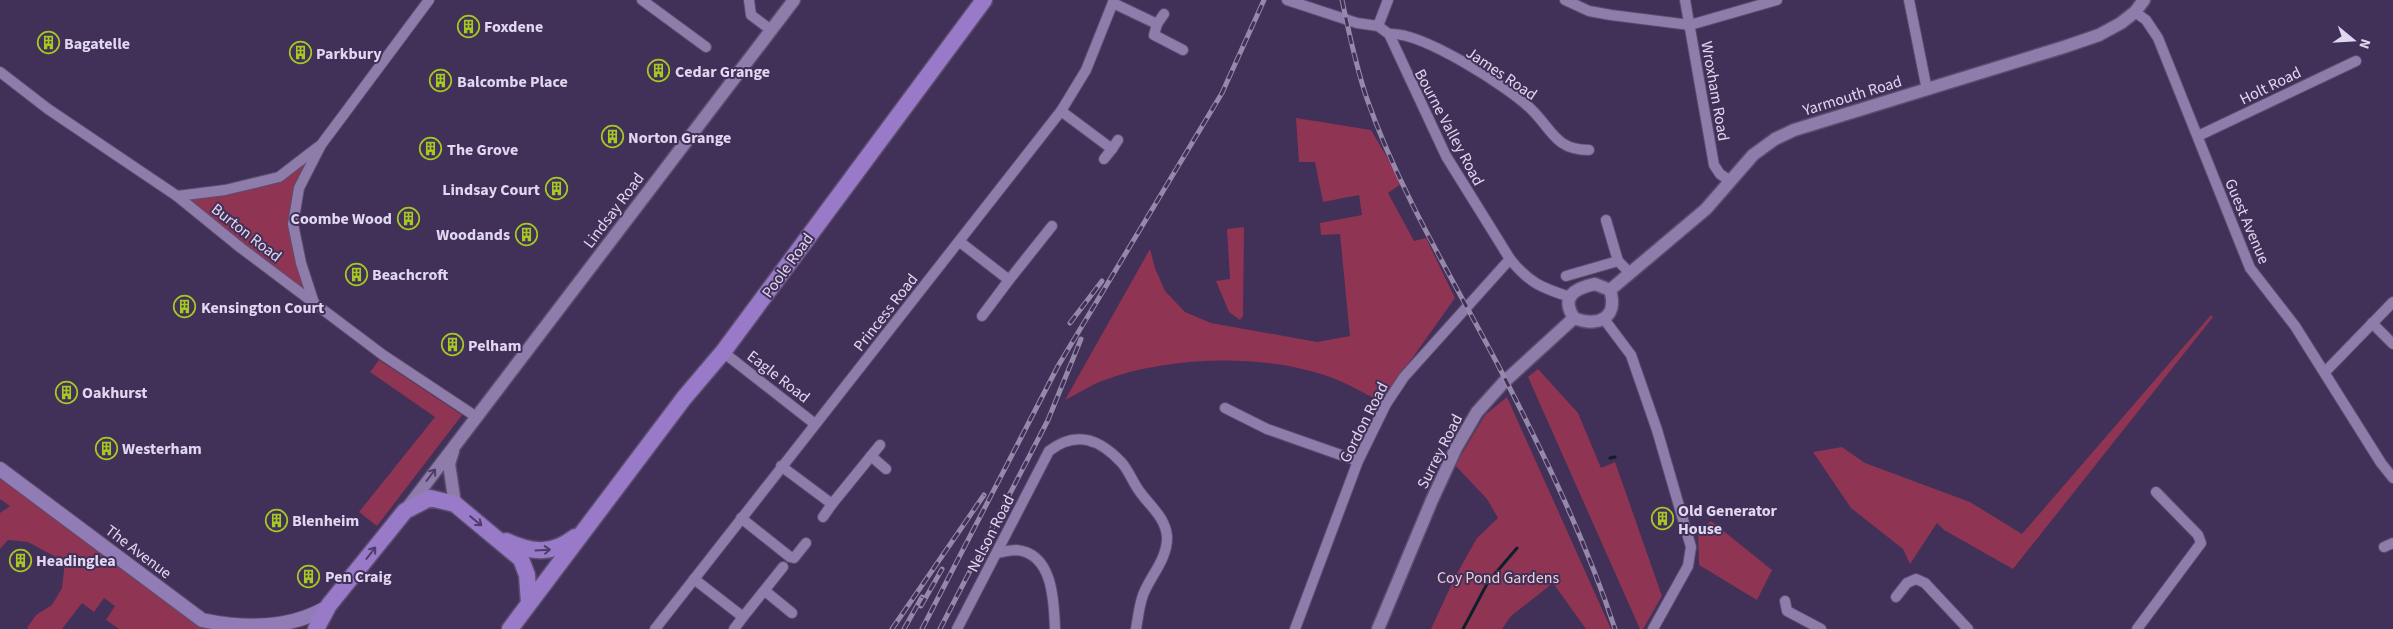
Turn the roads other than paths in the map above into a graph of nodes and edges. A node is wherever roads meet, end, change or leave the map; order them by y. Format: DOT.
graph roads {
  1 [pos="429,0"];
  2 [pos="642,0"];
  3 [pos="749,0"];
  4 [pos="794,0"];
  5 [pos="984,0"];
  6 [pos="1287,0"];
  7 [pos="1388,0"];
  8 [pos="1565,0"];
  9 [pos="1685,0"];
  10 [pos="1777,0"];
  11 [pos="1909,0"];
  12 [pos="2144,0"];
  13 [pos="1114,2"];
  14 [pos="2135,12"];
  15 [pos="1164,14"];
  16 [pos="1157,24"];
  17 [pos="1690,25"];
  18 [pos="1378,26"];
  19 [pos="771,30"];
  20 [pos="1388,34"];
  21 [pos="706,47"];
  22 [pos="1183,50"];
  23 [pos="2356,61"];
  24 [pos="0,72"];
  25 [pos="1927,90"];
  26 [pos="1062,111"];
  27 [pos="2198,136"];
  28 [pos="321,145"];
  29 [pos="1589,150"];
  30 [pos="1104,159"];
  31 [pos="1729,180"];
  32 [pos="177,196"];
  33 [pos="1606,220"];
  34 [pos="1052,226"];
  35 [pos="960,242"];
  36 [pos="1510,259"];
  37 [pos="1618,261"];
  38 [pos="1629,272"];
  39 [pos="1566,276"];
  40 [pos="1009,280"];
  41 [pos="1610,290"];
  42 [pos="1570,298"];
  43 [pos="2393,302"];
  44 [pos="314,303"];
  45 [pos="982,316"];
  46 [pos="1574,318"];
  47 [pos="1604,319"];
  48 [pos="2372,323"];
  49 [pos="2393,344"];
  50 [pos="723,352"];
  51 [pos="2325,372"];
  52 [pos="1225,408"];
  53 [pos="475,416"];
  54 [pos="815,424"];
  55 [pos="458,440"];
  56 [pos="880,445"];
  57 [pos="871,456"];
  58 [pos="1358,461"];
  59 [pos="782,466"];
  60 [pos="0,469"];
  61 [pos="886,469"];
  62 [pos="2393,478"];
  63 [pos="2156,492"];
  64 [pos="455,504"];
  65 [pos="832,504"];
  66 [pos="405,510"];
  67 [pos="823,516"];
  68 [pos="741,518"];
  69 [pos="588,527"];
  70 [pos="497,538"];
  71 [pos="806,543"];
  72 [pos="997,554"];
  73 [pos="783,567"];
  74 [pos="694,579"];
  75 [pos="765,591"];
  76 [pos="1896,597"];
  77 [pos="1785,602"];
  78 [pos="529,603"];
  79 [pos="329,605"];
  80 [pos="792,613"];
  81 [pos="743,617"];
  82 [pos="1657,627"];
  83 [pos="272,628"];
  84 [pos="316,629"];
  85 [pos="510,629"];
  86 [pos="656,629"];
  87 [pos="734,629"];
  88 [pos="957,629"];
  89 [pos="1055,629"];
  90 [pos="1136,629"];
  91 [pos="1295,629"];
  92 [pos="1378,629"];
  93 [pos="1821,629"];
  94 [pos="1968,629"];
  95 [pos="2137,629"];
  1 -- 28 [label="street"];
  2 -- 21 [label="street"];
  3 -- 19 [label="street"];
  4 -- 19 [label="street, Lindsay Road"];
  5 -- 50 [label="highway, Poole Road"];
  6 -- 18 [label="street, Bourne Valley Road"];
  7 -- 18 [label="street"];
  8 -- 17 [label="street"];
  9 -- 17 [label="street, Wroxham Road"];
  10 -- 17 [label="street"];
  11 -- 25 [label="street"];
  12 -- 14 [label="street, Yarmouth Road"];
  13 -- 16 [label="street"];
  13 -- 26 [label="street, Princess Road"];
  14 -- 25 [label="street, Yarmouth Road"];
  14 -- 27 [label="street, Guest Avenue"];
  15 -- 16 [label="street"];
  16 -- 22 [label="street"];
  17 -- 31 [label="street, Wroxham Road"];
  18 -- 20 [label="street, Bourne Valley Road"];
  19 -- 53 [label="street, Lindsay Road"];
  20 -- 29 [label="street, James Road"];
  20 -- 36 [label="street, Bourne Valley Road"];
  23 -- 27 [label="street, Holt Road"];
  24 -- 32 [label="street, Burton Road"];
  25 -- 31 [label="street, Yarmouth Road"];
  26 -- 30 [label="street"];
  26 -- 35 [label="street, Princess Road"];
  27 -- 51 [label="street, Guest Avenue"];
  28 -- 32 [label="street"];
  28 -- 44 [label="street"];
  31 -- 38 [label="street, Yarmouth Road"];
  32 -- 44 [label="street, Burton Road"];
  33 -- 37 [label="street"];
  34 -- 40 [label="street"];
  35 -- 40 [label="street"];
  35 -- 54 [label="street, Princess Road"];
  36 -- 42 [label="street, Bourne Valley Road"];
  36 -- 58 [label="street, Gordon Road"];
  37 -- 38 [label="street"];
  37 -- 39 [label="street"];
  38 -- 41 [label="street, Yarmouth Road"];
  40 -- 45 [label="street"];
  41 -- 42 [label="street"];
  41 -- 47 [label="street"];
  42 -- 46 [label="street"];
  43 -- 48 [label="street"];
  44 -- 53 [label="street, Burton Road"];
  46 -- 47 [label="street"];
  46 -- 92 [label="street, Surrey Road"];
  47 -- 82 [label="street"];
  48 -- 49 [label="street"];
  48 -- 51 [label="street"];
  50 -- 54 [label="street, Eagle Road"];
  50 -- 69 [label="highway, Poole Road"];
  51 -- 62 [label="street, Guest Avenue"];
  52 -- 58 [label="street"];
  53 -- 55 [label="street, Lindsay Road"];
  54 -- 59 [label="street, Princess Road"];
  55 -- 64 [label="street, Lindsay Road"];
  66 -- 55 [label="street, Lindsay Road, one-way"];
  56 -- 57 [label="street"];
  57 -- 61 [label="street"];
  57 -- 65 [label="street"];
  58 -- 91 [label="street, Gordon Road"];
  59 -- 65 [label="street"];
  59 -- 68 [label="street, Princess Road"];
  60 -- 83 [label="main road, The Avenue"];
  63 -- 95 [label="street"];
  64 -- 66 [label="highway"];
  64 -- 70 [label="highway, one-way"];
  65 -- 67 [label="street"];
  79 -- 66 [label="highway, one-way"];
  68 -- 71 [label="street"];
  68 -- 74 [label="street, Princess Road"];
  70 -- 69 [label="highway, Poole Road, one-way"];
  69 -- 78 [label="highway, Poole Road"];
  70 -- 78 [label="highway"];
  72 -- 88 [label="street, Nelson Road"];
  72 -- 89 [label="street"];
  72 -- 90 [label="street, Nelson Road"];
  73 -- 75 [label="street"];
  74 -- 81 [label="street"];
  74 -- 86 [label="street, Princess Road"];
  75 -- 80 [label="street"];
  75 -- 81 [label="street"];
  76 -- 94 [label="street"];
  77 -- 93 [label="street"];
  78 -- 85 [label="highway, Poole Road"];
  79 -- 83 [label="main road, The Avenue"];
  79 -- 84 [label="highway"];
  81 -- 87 [label="street"];
}
